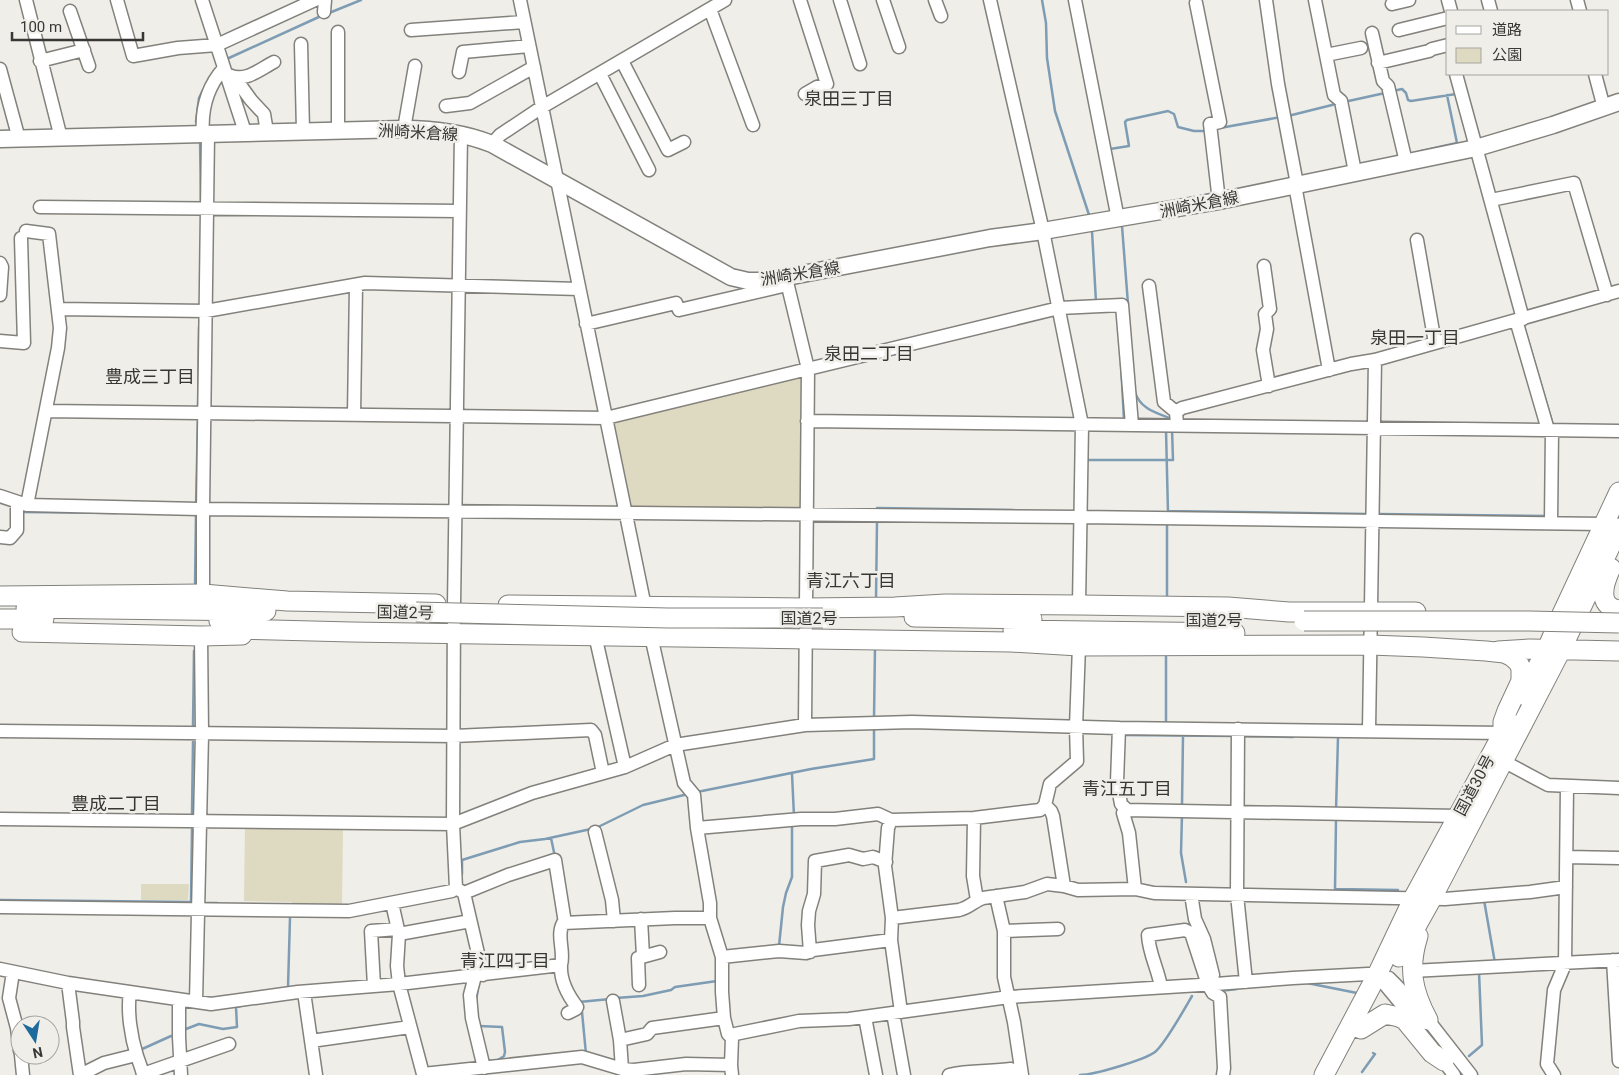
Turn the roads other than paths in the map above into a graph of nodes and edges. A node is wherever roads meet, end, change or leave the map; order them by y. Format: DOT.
graph roads {
  1 [pos="26,0"];
  2 [pos="117,0"];
  3 [pos="315,0"];
  4 [pos="520,0"];
  5 [pos="800,0"];
  6 [pos="840,0"];
  7 [pos="883,0"];
  8 [pos="935,0"];
  9 [pos="990,0"];
  10 [pos="1075,0"];
  11 [pos="1266,0"];
  12 [pos="1315,0"];
  13 [pos="1409,0"];
  14 [pos="205,1"];
  15 [pos="718,3"];
  16 [pos="1196,3"];
  17 [pos="1392,4"];
  18 [pos="70,11"];
  19 [pos="941,16"];
  20 [pos="1446,17"];
  21 [pos="524,22"];
  22 [pos="411,30"];
  23 [pos="1399,30"];
  24 [pos="338,32"];
  25 [pos="1372,33"];
  26 [pos="217,44"];
  27 [pos="301,44"];
  28 [pos="529,46"];
  29 [pos="1446,46"];
  30 [pos="900,47"];
  31 [pos="1362,48"];
  32 [pos="84,50"];
  33 [pos="1326,55"];
  34 [pos="622,60"];
  35 [pos="40,61"];
  36 [pos="274,62"];
  37 [pos="1378,62"];
  38 [pos="860,64"];
  39 [pos="89,66"];
  40 [pos="415,66"];
  41 [pos="534,66"];
  42 [pos="0,68"];
  43 [pos="459,72"];
  44 [pos="229,73"];
  45 [pos="600,74"];
  46 [pos="1456,75"];
  47 [pos="1596,75"];
  48 [pos="805,94"];
  49 [pos="1611,105"];
  50 [pos="446,106"];
  51 [pos="542,107"];
  52 [pos="753,125"];
  53 [pos="404,129"];
  54 [pos="338,130"];
  55 [pos="303,131"];
  56 [pos="246,132"];
  57 [pos="267,132"];
  58 [pos="206,134"];
  59 [pos="461,134"];
  60 [pos="61,138"];
  61 [pos="0,139"];
  62 [pos="19,139"];
  63 [pos="684,142"];
  64 [pos="492,144"];
  65 [pos="1476,148"];
  66 [pos="1406,162"];
  67 [pos="649,170"];
  68 [pos="1355,172"];
  69 [pos="557,180"];
  70 [pos="1296,181"];
  71 [pos="1218,195"];
  72 [pos="1493,200"];
  73 [pos="40,207"];
  74 [pos="202,209"];
  75 [pos="460,212"];
  76 [pos="1118,219"];
  77 [pos="1044,231"];
  78 [pos="1417,240"];
  79 [pos="0,263"];
  80 [pos="1264,266"];
  81 [pos="786,282"];
  82 [pos="356,285"];
  83 [pos="460,285"];
  84 [pos="1149,286"];
  85 [pos="579,289"];
  86 [pos="1609,292"];
  87 [pos="0,295"];
  88 [pos="1059,308"];
  89 [pos="58,309"];
  90 [pos="202,311"];
  91 [pos="1521,318"];
  92 [pos="586,324"];
  93 [pos="1434,340"];
  94 [pos="0,341"];
  95 [pos="1375,360"];
  96 [pos="1329,368"];
  97 [pos="808,369"];
  98 [pos="1269,384"];
  99 [pos="46,411"];
  100 [pos="354,415"];
  101 [pos="1174,417"];
  102 [pos="202,418"];
  103 [pos="457,420"];
  104 [pos="807,421"];
  105 [pos="606,422"];
  106 [pos="1082,425"];
  107 [pos="1127,425"];
  108 [pos="1374,427"];
  109 [pos="1550,430"];
  110 [pos="1619,431"];
  111 [pos="1619,479"];
  112 [pos="1619,492"];
  113 [pos="0,496"];
  114 [pos="22,503"];
  115 [pos="199,509"];
  116 [pos="456,511"];
  117 [pos="626,512"];
  118 [pos="808,516"];
  119 [pos="1079,517"];
  120 [pos="1551,518"];
  121 [pos="1372,521"];
  122 [pos="1612,526"];
  123 [pos="0,537"];
  124 [pos="1619,551"];
  125 [pos="203,594"];
  126 [pos="0,596"];
  127 [pos="287,600"];
  128 [pos="454,605"];
  129 [pos="1078,605"];
  130 [pos="646,606"];
  131 [pos="0,607"];
  132 [pos="895,607"];
  133 [pos="806,608"];
  134 [pos="60,609"];
  135 [pos="1619,610"];
  136 [pos="1371,611"];
  137 [pos="1570,614"];
  138 [pos="1619,614"];
  139 [pos="416,617"];
  140 [pos="0,619"];
  141 [pos="1017,619"];
  142 [pos="219,621"];
  143 [pos="1619,623"];
  144 [pos="823,624"];
  145 [pos="1304,627"];
  146 [pos="0,631"];
  147 [pos="351,632"];
  148 [pos="455,633"];
  149 [pos="1214,633"];
  150 [pos="595,635"];
  151 [pos="201,636"];
  152 [pos="651,636"];
  153 [pos="1619,636"];
  154 [pos="805,638"];
  155 [pos="1011,642"];
  156 [pos="1370,645"];
  157 [pos="1078,646"];
  158 [pos="1554,650"];
  159 [pos="1619,651"];
  160 [pos="1486,652"];
  161 [pos="805,725"];
  162 [pos="1076,726"];
  163 [pos="1369,730"];
  164 [pos="0,731"];
  165 [pos="1118,732"];
  166 [pos="1502,733"];
  167 [pos="202,734"];
  168 [pos="1238,734"];
  169 [pos="454,736"];
  170 [pos="675,745"];
  171 [pos="1503,761"];
  172 [pos="625,767"];
  173 [pos="603,773"];
  174 [pos="1567,786"];
  175 [pos="1619,788"];
  176 [pos="1045,805"];
  177 [pos="1125,808"];
  178 [pos="1238,812"];
  179 [pos="1458,816"];
  180 [pos="974,818"];
  181 [pos="0,820"];
  182 [pos="891,820"];
  183 [pos="199,821"];
  184 [pos="453,824"];
  185 [pos="697,828"];
  186 [pos="595,832"];
  187 [pos="1570,857"];
  188 [pos="1619,858"];
  189 [pos="886,862"];
  190 [pos="1064,886"];
  191 [pos="1566,887"];
  192 [pos="1135,889"];
  193 [pos="460,890"];
  194 [pos="1191,894"];
  195 [pos="1236,894"];
  196 [pos="996,896"];
  197 [pos="976,898"];
  198 [pos="1425,900"];
  199 [pos="392,903"];
  200 [pos="0,907"];
  201 [pos="199,909"];
  202 [pos="710,918"];
  203 [pos="892,918"];
  204 [pos="641,919"];
  205 [pos="614,921"];
  206 [pos="465,922"];
  207 [pos="565,923"];
  208 [pos="1058,929"];
  209 [pos="398,931"];
  210 [pos="1004,931"];
  211 [pos="891,940"];
  212 [pos="660,952"];
  213 [pos="810,952"];
  214 [pos="643,956"];
  215 [pos="722,957"];
  216 [pos="1616,960"];
  217 [pos="1565,964"];
  218 [pos="561,965"];
  219 [pos="0,969"];
  220 [pos="1412,971"];
  221 [pos="14,972"];
  222 [pos="479,976"];
  223 [pos="1383,980"];
  224 [pos="1246,982"];
  225 [pos="68,983"];
  226 [pos="399,984"];
  227 [pos="639,985"];
  228 [pos="1212,985"];
  229 [pos="374,986"];
  230 [pos="1160,987"];
  231 [pos="130,992"];
  232 [pos="304,992"];
  233 [pos="1009,997"];
  234 [pos="179,1000"];
  235 [pos="613,1001"];
  236 [pos="196,1002"];
  237 [pos="568,1012"];
  238 [pos="897,1013"];
  239 [pos="14,1015"];
  240 [pos="865,1017"];
  241 [pos="724,1018"];
  242 [pos="1428,1020"];
  243 [pos="410,1027"];
  244 [pos="1361,1029"];
  245 [pos="732,1038"];
  246 [pos="1618,1039"];
  247 [pos="620,1040"];
  248 [pos="311,1041"];
  249 [pos="229,1044"];
  250 [pos="136,1053"];
  251 [pos="1619,1061"];
  252 [pos="180,1062"];
  253 [pos="622,1066"];
  254 [pos="1449,1068"];
  255 [pos="532,1069"];
  256 [pos="495,1070"];
  257 [pos="732,1070"];
  258 [pos="80,1073"];
  259 [pos="143,1074"];
  260 [pos="423,1074"];
  261 [pos="181,1075"];
  262 [pos="316,1075"];
  263 [pos="419,1075"];
  264 [pos="876,1075"];
  265 [pos="904,1075"];
  266 [pos="949,1075"];
  267 [pos="1019,1075"];
  268 [pos="1223,1075"];
  269 [pos="1324,1075"];
  270 [pos="1336,1075"];
  271 [pos="1471,1075"];
  272 [pos="1554,1075"];
  1 -- 35 [label="street"];
  2 -- 26 [label="street"];
  3 -- 26 [label="street"];
  4 -- 21 [label="street"];
  5 -- 48 [label="street"];
  6 -- 38 [label="street"];
  7 -- 30 [label="street"];
  8 -- 19 [label="street"];
  9 -- 77 [label="street"];
  10 -- 76 [label="street"];
  11 -- 70 [label="street"];
  12 -- 33 [label="street"];
  13 -- 17 [label="street"];
  14 -- 26 [label="street"];
  15 -- 34 [label="street"];
  15 -- 52 [label="street"];
  16 -- 71 [label="street"];
  18 -- 32 [label="street"];
  20 -- 23 [label="street"];
  21 -- 22 [label="street"];
  21 -- 28 [label="street"];
  24 -- 54 [label="street"];
  25 -- 37 [label="street"];
  26 -- 44 [label="street"];
  27 -- 55 [label="street"];
  28 -- 41 [label="street"];
  28 -- 43 [label="street"];
  29 -- 37 [label="street"];
  31 -- 33 [label="street"];
  32 -- 35 [label="street"];
  32 -- 39 [label="street"];
  33 -- 68 [label="street"];
  34 -- 45 [label="street"];
  34 -- 63 [label="street"];
  35 -- 60 [label="street"];
  36 -- 44 [label="street"];
  37 -- 66 [label="street"];
  40 -- 53 [label="street"];
  41 -- 50 [label="street"];
  41 -- 51 [label="street"];
  42 -- 62 [label="street"];
  44 -- 56 [label="street"];
  44 -- 57 [label="street"];
  44 -- 58 [label="street"];
  45 -- 51 [label="street"];
  45 -- 67 [label="street"];
  46 -- 65 [label="street"];
  47 -- 49 [label="street"];
  49 -- 65 [label="main road, 洲崎米倉線"];
  51 -- 64 [label="street"];
  51 -- 69 [label="street"];
  53 -- 54 [label="main road, 洲崎米倉線"];
  53 -- 59 [label="main road, 洲崎米倉線"];
  54 -- 55 [label="main road, 洲崎米倉線"];
  55 -- 57 [label="main road, 洲崎米倉線"];
  56 -- 57 [label="main road, 洲崎米倉線"];
  56 -- 58 [label="main road, 洲崎米倉線"];
  58 -- 60 [label="main road, 洲崎米倉線"];
  58 -- 74 [label="street"];
  59 -- 64 [label="main road, 洲崎米倉線"];
  59 -- 75 [label="street"];
  60 -- 62 [label="main road, 洲崎米倉線"];
  61 -- 62 [label="main road, 洲崎米倉線"];
  64 -- 69 [label="main road, 洲崎米倉線"];
  65 -- 66 [label="main road, 洲崎米倉線"];
  65 -- 72 [label="street"];
  66 -- 68 [label="main road, 洲崎米倉線"];
  68 -- 70 [label="main road, 洲崎米倉線"];
  69 -- 81 [label="main road, 洲崎米倉線"];
  69 -- 85 [label="street"];
  70 -- 71 [label="main road, 洲崎米倉線"];
  70 -- 96 [label="street"];
  71 -- 76 [label="main road, 洲崎米倉線"];
  72 -- 86 [label="street"];
  72 -- 91 [label="street"];
  73 -- 74 [label="street"];
  74 -- 75 [label="street"];
  74 -- 90 [label="street"];
  75 -- 83 [label="street"];
  76 -- 77 [label="main road, 洲崎米倉線"];
  77 -- 81 [label="main road, 洲崎米倉線"];
  77 -- 88 [label="street"];
  78 -- 93 [label="street"];
  79 -- 87 [label="street"];
  80 -- 98 [label="street"];
  81 -- 92 [label="street"];
  81 -- 97 [label="street"];
  82 -- 83 [label="street"];
  82 -- 90 [label="street"];
  82 -- 100 [label="street"];
  83 -- 85 [label="street"];
  83 -- 103 [label="street"];
  84 -- 101 [label="street"];
  85 -- 92 [label="street"];
  86 -- 91 [label="street"];
  88 -- 97 [label="street"];
  88 -- 106 [label="street"];
  88 -- 107 [label="street"];
  89 -- 90 [label="street"];
  89 -- 94 [label="street"];
  89 -- 99 [label="street"];
  90 -- 102 [label="street"];
  91 -- 93 [label="street"];
  91 -- 109 [label="street"];
  92 -- 105 [label="street"];
  93 -- 95 [label="street"];
  95 -- 96 [label="street"];
  95 -- 108 [label="street"];
  96 -- 98 [label="street"];
  97 -- 104 [label="street"];
  97 -- 105 [label="street"];
  98 -- 101 [label="street"];
  99 -- 102 [label="street"];
  99 -- 114 [label="street"];
  100 -- 102 [label="street"];
  100 -- 103 [label="street"];
  101 -- 107 [label="street"];
  101 -- 108 [label="street"];
  102 -- 115 [label="street"];
  103 -- 105 [label="street"];
  103 -- 116 [label="street"];
  104 -- 106 [label="street"];
  104 -- 118 [label="street"];
  105 -- 117 [label="street"];
  106 -- 107 [label="street"];
  106 -- 119 [label="street"];
  108 -- 109 [label="street"];
  108 -- 121 [label="street"];
  109 -- 110 [label="street"];
  109 -- 120 [label="street"];
  111 -- 122 [label="highway"];
  112 -- 122 [label="highway, 国道30号"];
  113 -- 114 [label="street"];
  114 -- 115 [label="street"];
  114 -- 123 [label="street"];
  115 -- 116 [label="street"];
  115 -- 125 [label="street"];
  116 -- 117 [label="street"];
  116 -- 128 [label="street"];
  117 -- 118 [label="street"];
  117 -- 130 [label="street"];
  118 -- 119 [label="street"];
  118 -- 133 [label="street"];
  119 -- 121 [label="street"];
  119 -- 129 [label="street"];
  120 -- 121 [label="street"];
  120 -- 122 [label="street"];
  121 -- 136 [label="street"];
  122 -- 137 [label="highway, 国道30号"];
  124 -- 135 [label="highway"];
  125 -- 126 [label="highway"];
  125 -- 127 [label="highway"];
  127 -- 128 [label="highway"];
  127 -- 134 [label="highway"];
  128 -- 130 [label="highway"];
  128 -- 148 [label="street"];
  129 -- 132 [label="highway"];
  129 -- 136 [label="highway"];
  130 -- 133 [label="highway"];
  130 -- 152 [label="street"];
  131 -- 134 [label="highway, 国道2号"];
  132 -- 133 [label="highway"];
  132 -- 141 [label="highway"];
  133 -- 154 [label="street"];
  134 -- 139 [label="highway, 国道2号"];
  136 -- 137 [label="highway"];
  136 -- 156 [label="street"];
  137 -- 138 [label="highway"];
  137 -- 158 [label="highway, 国道30号"];
  139 -- 142 [label="highway, 国道2号"];
  139 -- 144 [label="highway, 国道2号, bridge"];
  140 -- 142 [label="highway, 国道2号"];
  141 -- 144 [label="highway, 国道2号"];
  141 -- 145 [label="highway, 国道2号"];
  142 -- 147 [label="highway"];
  143 -- 145 [label="highway, 国道2号, bridge"];
  144 -- 149 [label="highway, 国道2号"];
  145 -- 149 [label="highway, 国道2号"];
  145 -- 153 [label="highway, 国道2号"];
  146 -- 151 [label="highway"];
  147 -- 148 [label="highway"];
  147 -- 151 [label="highway"];
  148 -- 150 [label="highway"];
  148 -- 169 [label="street"];
  149 -- 155 [label="highway"];
  150 -- 152 [label="highway"];
  150 -- 172 [label="street"];
  151 -- 167 [label="street"];
  152 -- 154 [label="highway"];
  152 -- 170 [label="street"];
  154 -- 155 [label="highway"];
  154 -- 161 [label="street"];
  155 -- 157 [label="highway"];
  156 -- 157 [label="highway"];
  156 -- 160 [label="highway"];
  156 -- 163 [label="street"];
  157 -- 162 [label="street"];
  158 -- 159 [label="highway"];
  158 -- 160 [label="highway"];
  158 -- 166 [label="highway, 国道30号"];
  158 -- 171 [label="highway, 国道30号"];
  160 -- 166 [label="highway"];
  161 -- 162 [label="street"];
  161 -- 170 [label="street"];
  162 -- 165 [label="street"];
  162 -- 176 [label="street"];
  163 -- 166 [label="street"];
  163 -- 168 [label="street"];
  164 -- 167 [label="street"];
  165 -- 168 [label="street"];
  165 -- 177 [label="street"];
  166 -- 179 [label="highway, 国道30号"];
  167 -- 169 [label="street"];
  167 -- 183 [label="street"];
  168 -- 178 [label="street"];
  169 -- 173 [label="street"];
  169 -- 184 [label="street"];
  170 -- 172 [label="street"];
  170 -- 185 [label="street"];
  171 -- 174 [label="street"];
  171 -- 198 [label="highway, 国道30号"];
  172 -- 173 [label="street"];
  173 -- 184 [label="street"];
  174 -- 175 [label="street"];
  174 -- 187 [label="street"];
  176 -- 180 [label="street"];
  176 -- 190 [label="street"];
  177 -- 178 [label="street"];
  177 -- 192 [label="street"];
  178 -- 179 [label="street"];
  178 -- 195 [label="street"];
  179 -- 198 [label="highway, 国道30号"];
  180 -- 182 [label="street"];
  180 -- 197 [label="street"];
  181 -- 183 [label="street"];
  182 -- 185 [label="street"];
  182 -- 189 [label="street"];
  183 -- 184 [label="street"];
  183 -- 201 [label="street"];
  184 -- 193 [label="street"];
  185 -- 202 [label="street"];
  186 -- 205 [label="street"];
  187 -- 188 [label="street"];
  187 -- 191 [label="street"];
  189 -- 203 [label="street"];
  189 -- 213 [label="street"];
  190 -- 192 [label="street"];
  190 -- 196 [label="street"];
  191 -- 198 [label="street"];
  191 -- 217 [label="street"];
  192 -- 194 [label="street"];
  193 -- 199 [label="street"];
  193 -- 207 [label="street"];
  193 -- 222 [label="street"];
  194 -- 195 [label="street"];
  194 -- 228 [label="street"];
  195 -- 198 [label="street"];
  195 -- 224 [label="street"];
  196 -- 197 [label="street"];
  196 -- 210 [label="street"];
  197 -- 203 [label="street"];
  198 -- 220 [label="highway"];
  198 -- 223 [label="highway, 国道30号"];
  199 -- 201 [label="street"];
  199 -- 209 [label="street"];
  200 -- 201 [label="street"];
  201 -- 236 [label="street"];
  202 -- 204 [label="street"];
  202 -- 215 [label="street"];
  203 -- 211 [label="street"];
  204 -- 205 [label="street"];
  204 -- 214 [label="street"];
  205 -- 207 [label="street"];
  206 -- 209 [label="street"];
  207 -- 218 [label="street"];
  208 -- 210 [label="street"];
  209 -- 226 [label="street"];
  209 -- 229 [label="street"];
  210 -- 233 [label="street"];
  211 -- 213 [label="street"];
  211 -- 238 [label="street"];
  212 -- 214 [label="street"];
  213 -- 215 [label="street"];
  214 -- 227 [label="street"];
  215 -- 241 [label="street"];
  216 -- 217 [label="street"];
  216 -- 246 [label="street"];
  217 -- 220 [label="street"];
  217 -- 272 [label="street"];
  218 -- 222 [label="street"];
  218 -- 237 [label="street"];
  219 -- 221 [label="street"];
  220 -- 242 [label="highway"];
  221 -- 225 [label="street"];
  221 -- 239 [label="street"];
  222 -- 226 [label="street"];
  222 -- 256 [label="street"];
  223 -- 224 [label="street"];
  223 -- 242 [label="street"];
  223 -- 244 [label="highway, 国道30号"];
  223 -- 254 [label="street"];
  223 -- 269 [label="highway, 国道30号"];
  224 -- 228 [label="street"];
  225 -- 231 [label="street"];
  225 -- 258 [label="street"];
  226 -- 229 [label="street"];
  226 -- 243 [label="street"];
  228 -- 230 [label="street"];
  228 -- 230 [label="street"];
  228 -- 268 [label="street"];
  229 -- 232 [label="street"];
  230 -- 233 [label="street"];
  231 -- 234 [label="street"];
  231 -- 250 [label="street"];
  232 -- 236 [label="street"];
  232 -- 248 [label="street"];
  233 -- 238 [label="street"];
  233 -- 267 [label="street"];
  234 -- 236 [label="street"];
  234 -- 252 [label="street"];
  235 -- 247 [label="street"];
  238 -- 240 [label="street"];
  238 -- 265 [label="street"];
  240 -- 245 [label="street"];
  240 -- 264 [label="street"];
  241 -- 245 [label="street"];
  241 -- 247 [label="street"];
  242 -- 271 [label="street"];
  243 -- 248 [label="street"];
  243 -- 260 [label="street"];
  244 -- 254 [label="highway"];
  244 -- 270 [label="highway, 国道30号"];
  245 -- 257 [label="street"];
  246 -- 251 [label="street"];
  247 -- 253 [label="street"];
  248 -- 262 [label="street"];
  249 -- 252 [label="street"];
  250 -- 258 [label="street"];
  250 -- 259 [label="street"];
  252 -- 259 [label="street"];
  252 -- 261 [label="street"];
  253 -- 255 [label="street"];
  253 -- 257 [label="street"];
  255 -- 256 [label="street"];
  256 -- 260 [label="street"];
  260 -- 263 [label="street"];
  266 -- 267 [label="street"];
}
